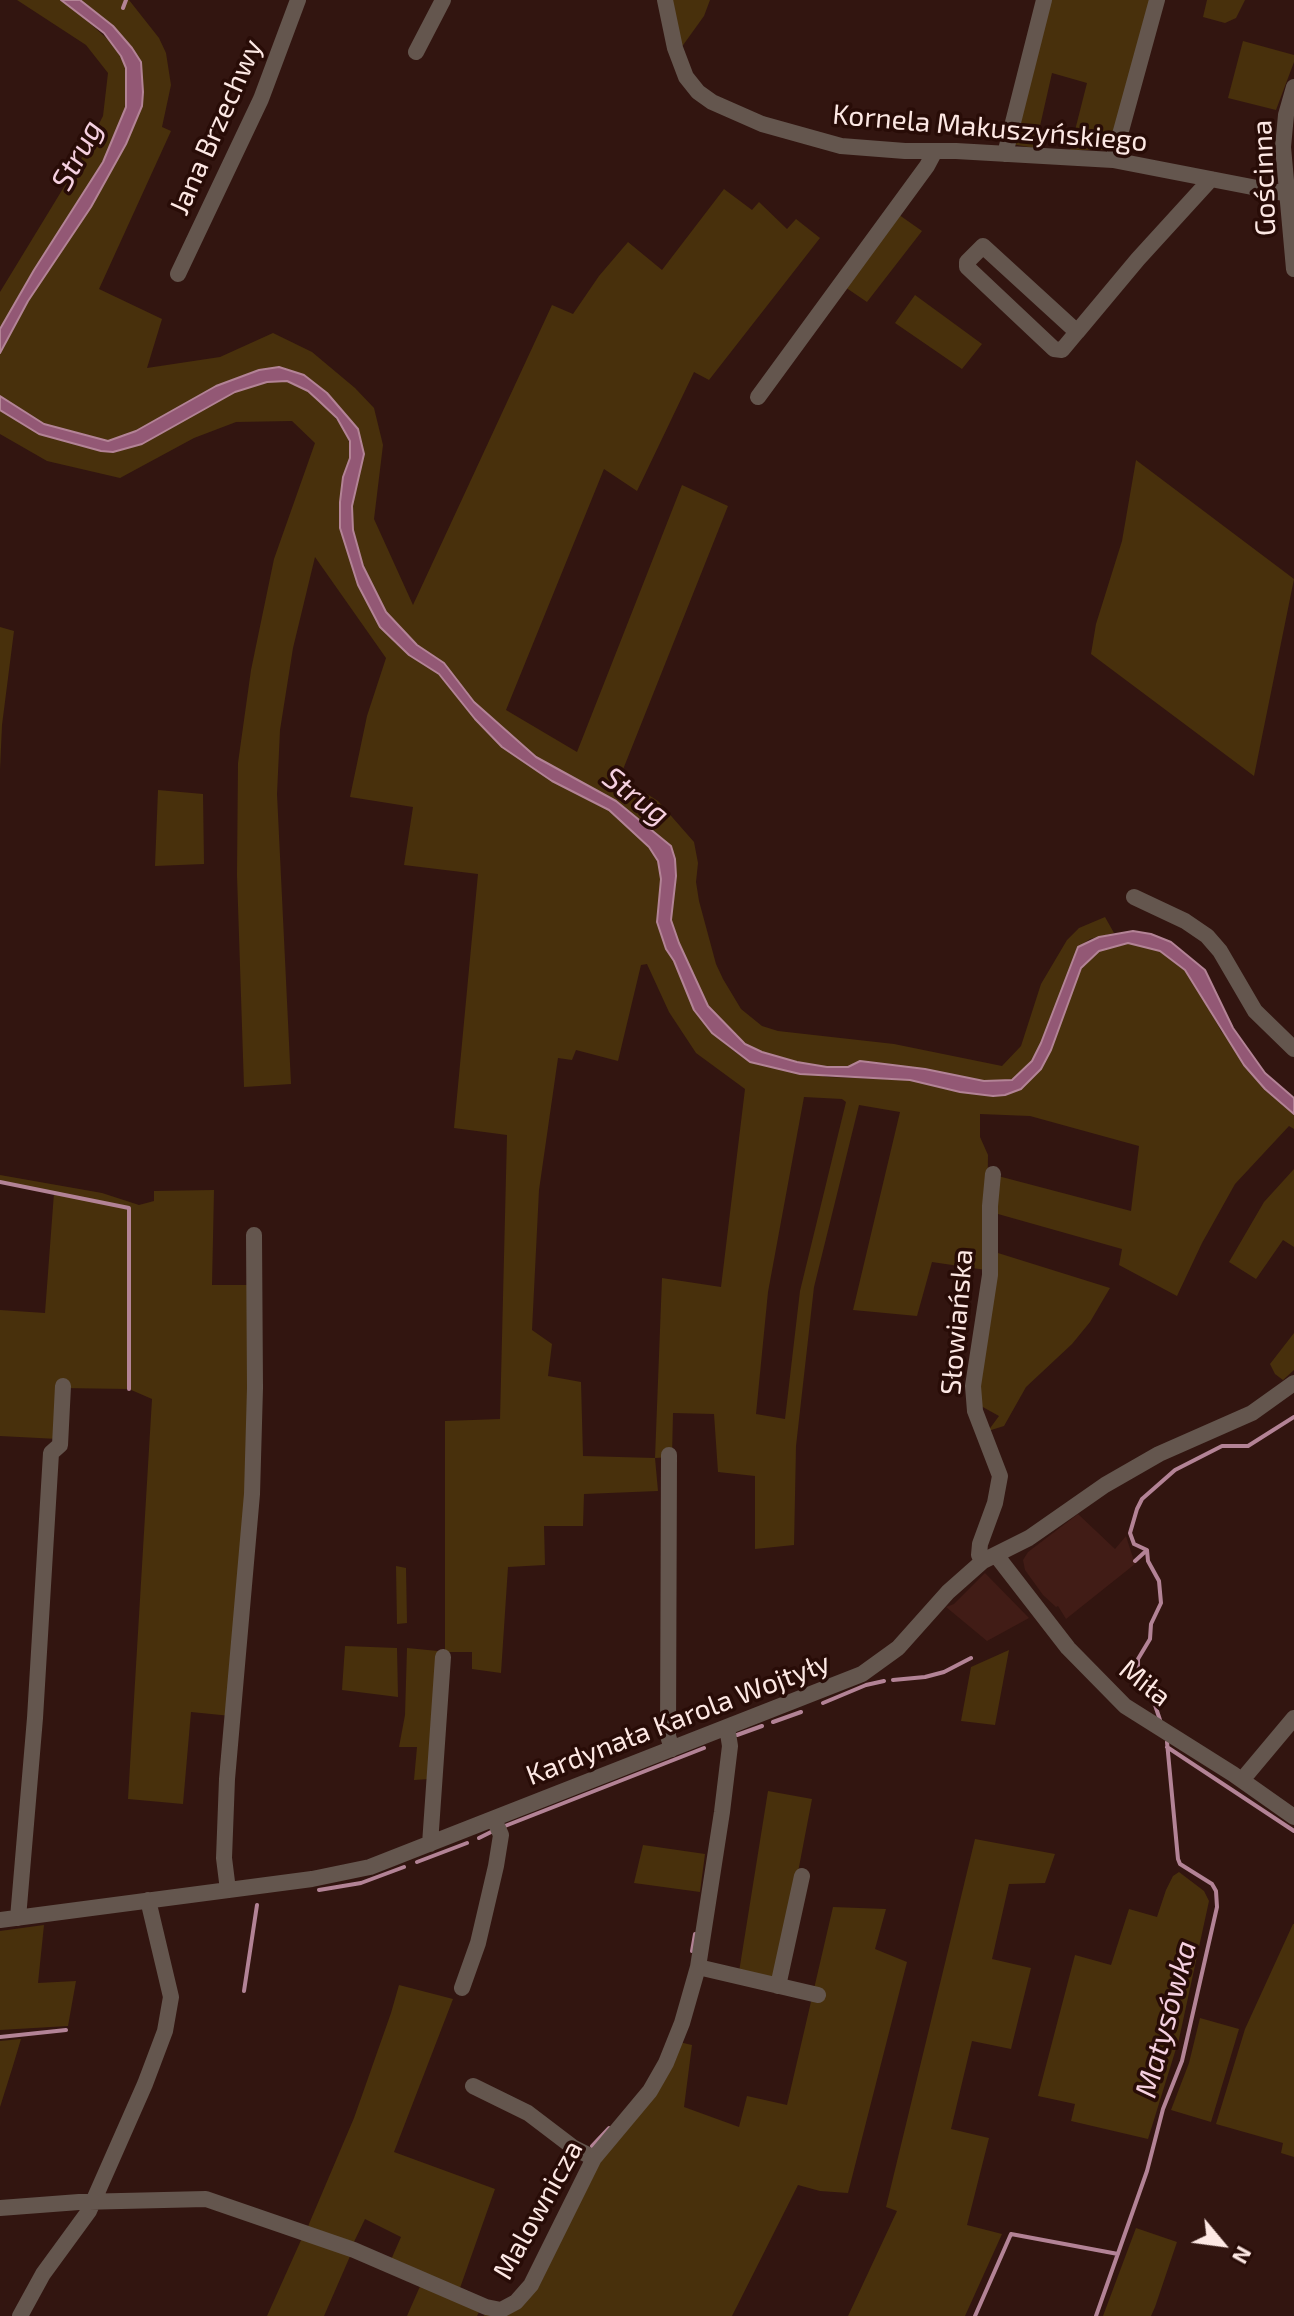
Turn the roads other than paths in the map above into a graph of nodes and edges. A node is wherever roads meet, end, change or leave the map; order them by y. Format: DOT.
graph roads {
  1 [pos="298,0"];
  2 [pos="443,0"];
  3 [pos="665,0"];
  4 [pos="1044,0"];
  5 [pos="1157,0"];
  6 [pos="416,52"];
  7 [pos="1294,87"];
  8 [pos="935,151"];
  9 [pos="1005,154"];
  10 [pos="1113,160"];
  11 [pos="1211,179"];
  12 [pos="1288,194"];
  13 [pos="1294,269"];
  14 [pos="178,274"];
  15 [pos="1077,332"];
  16 [pos="758,397"];
  17 [pos="1134,897"];
  18 [pos="1294,1049"];
  19 [pos="993,1174"];
  20 [pos="254,1235"];
  21 [pos="1294,1383"];
  22 [pos="63,1386"];
  23 [pos="669,1455"];
  24 [pos="990,1558"];
  25 [pos="443,1657"];
  26 [pos="1294,1718"];
  27 [pos="727,1727"];
  28 [pos="672,1749"];
  29 [pos="1242,1780"];
  30 [pos="1294,1817"];
  31 [pos="494,1819"];
  32 [pos="430,1844"];
  33 [pos="802,1876"];
  34 [pos="228,1890"];
  35 [pos="148,1900"];
  36 [pos="18,1918"];
  37 [pos="0,1920"];
  38 [pos="698,1967"];
  39 [pos="778,1986"];
  40 [pos="462,1988"];
  41 [pos="818,1995"];
  42 [pos="473,2086"];
  43 [pos="594,2158"];
  44 [pos="94,2201"];
  45 [pos="0,2208"];
  46 [pos="20,2316"];
  1 -- 14 [label="street, Jana Brzechwy"];
  2 -- 6 [label="street"];
  3 -- 8 [label="street, Kornela Makuszyńskiego"];
  4 -- 9 [label="street"];
  5 -- 10 [label="street"];
  7 -- 12 [label="street, Gościnna"];
  8 -- 9 [label="street, Kornela Makuszyńskiego"];
  8 -- 16 [label="street"];
  9 -- 10 [label="street, Kornela Makuszyńskiego"];
  10 -- 11 [label="street, Kornela Makuszyńskiego"];
  11 -- 12 [label="street, Kornela Makuszyńskiego"];
  11 -- 15 [label="street"];
  12 -- 13 [label="street, Gościnna"];
  15 -- 15 [label="street"];
  17 -- 18 [label="street"];
  19 -- 24 [label="street, Słowiańska"];
  20 -- 34 [label="street"];
  21 -- 24 [label="street, Kardynała Karola Wojtyły"];
  22 -- 36 [label="street"];
  23 -- 28 [label="street"];
  24 -- 27 [label="street, Kardynała Karola Wojtyły"];
  24 -- 29 [label="street, Miła"];
  25 -- 32 [label="street"];
  26 -- 29 [label="street"];
  27 -- 28 [label="street, Kardynała Karola Wojtyły"];
  27 -- 38 [label="street, Malownicza"];
  28 -- 31 [label="street, Kardynała Karola Wojtyły"];
  29 -- 30 [label="street, Miła"];
  31 -- 32 [label="street, Kardynała Karola Wojtyły"];
  31 -- 40 [label="street"];
  32 -- 34 [label="street, Kardynała Karola Wojtyły"];
  33 -- 39 [label="street"];
  34 -- 35 [label="street, Kardynała Karola Wojtyły"];
  35 -- 36 [label="street, Kardynała Karola Wojtyły"];
  35 -- 44 [label="street"];
  36 -- 37 [label="street, Kardynała Karola Wojtyły"];
  38 -- 39 [label="street"];
  38 -- 43 [label="street, Malownicza"];
  39 -- 41 [label="street"];
  42 -- 43 [label="street"];
  43 -- 44 [label="street, Malownicza"];
  44 -- 45 [label="street"];
  44 -- 46 [label="street"];
}
